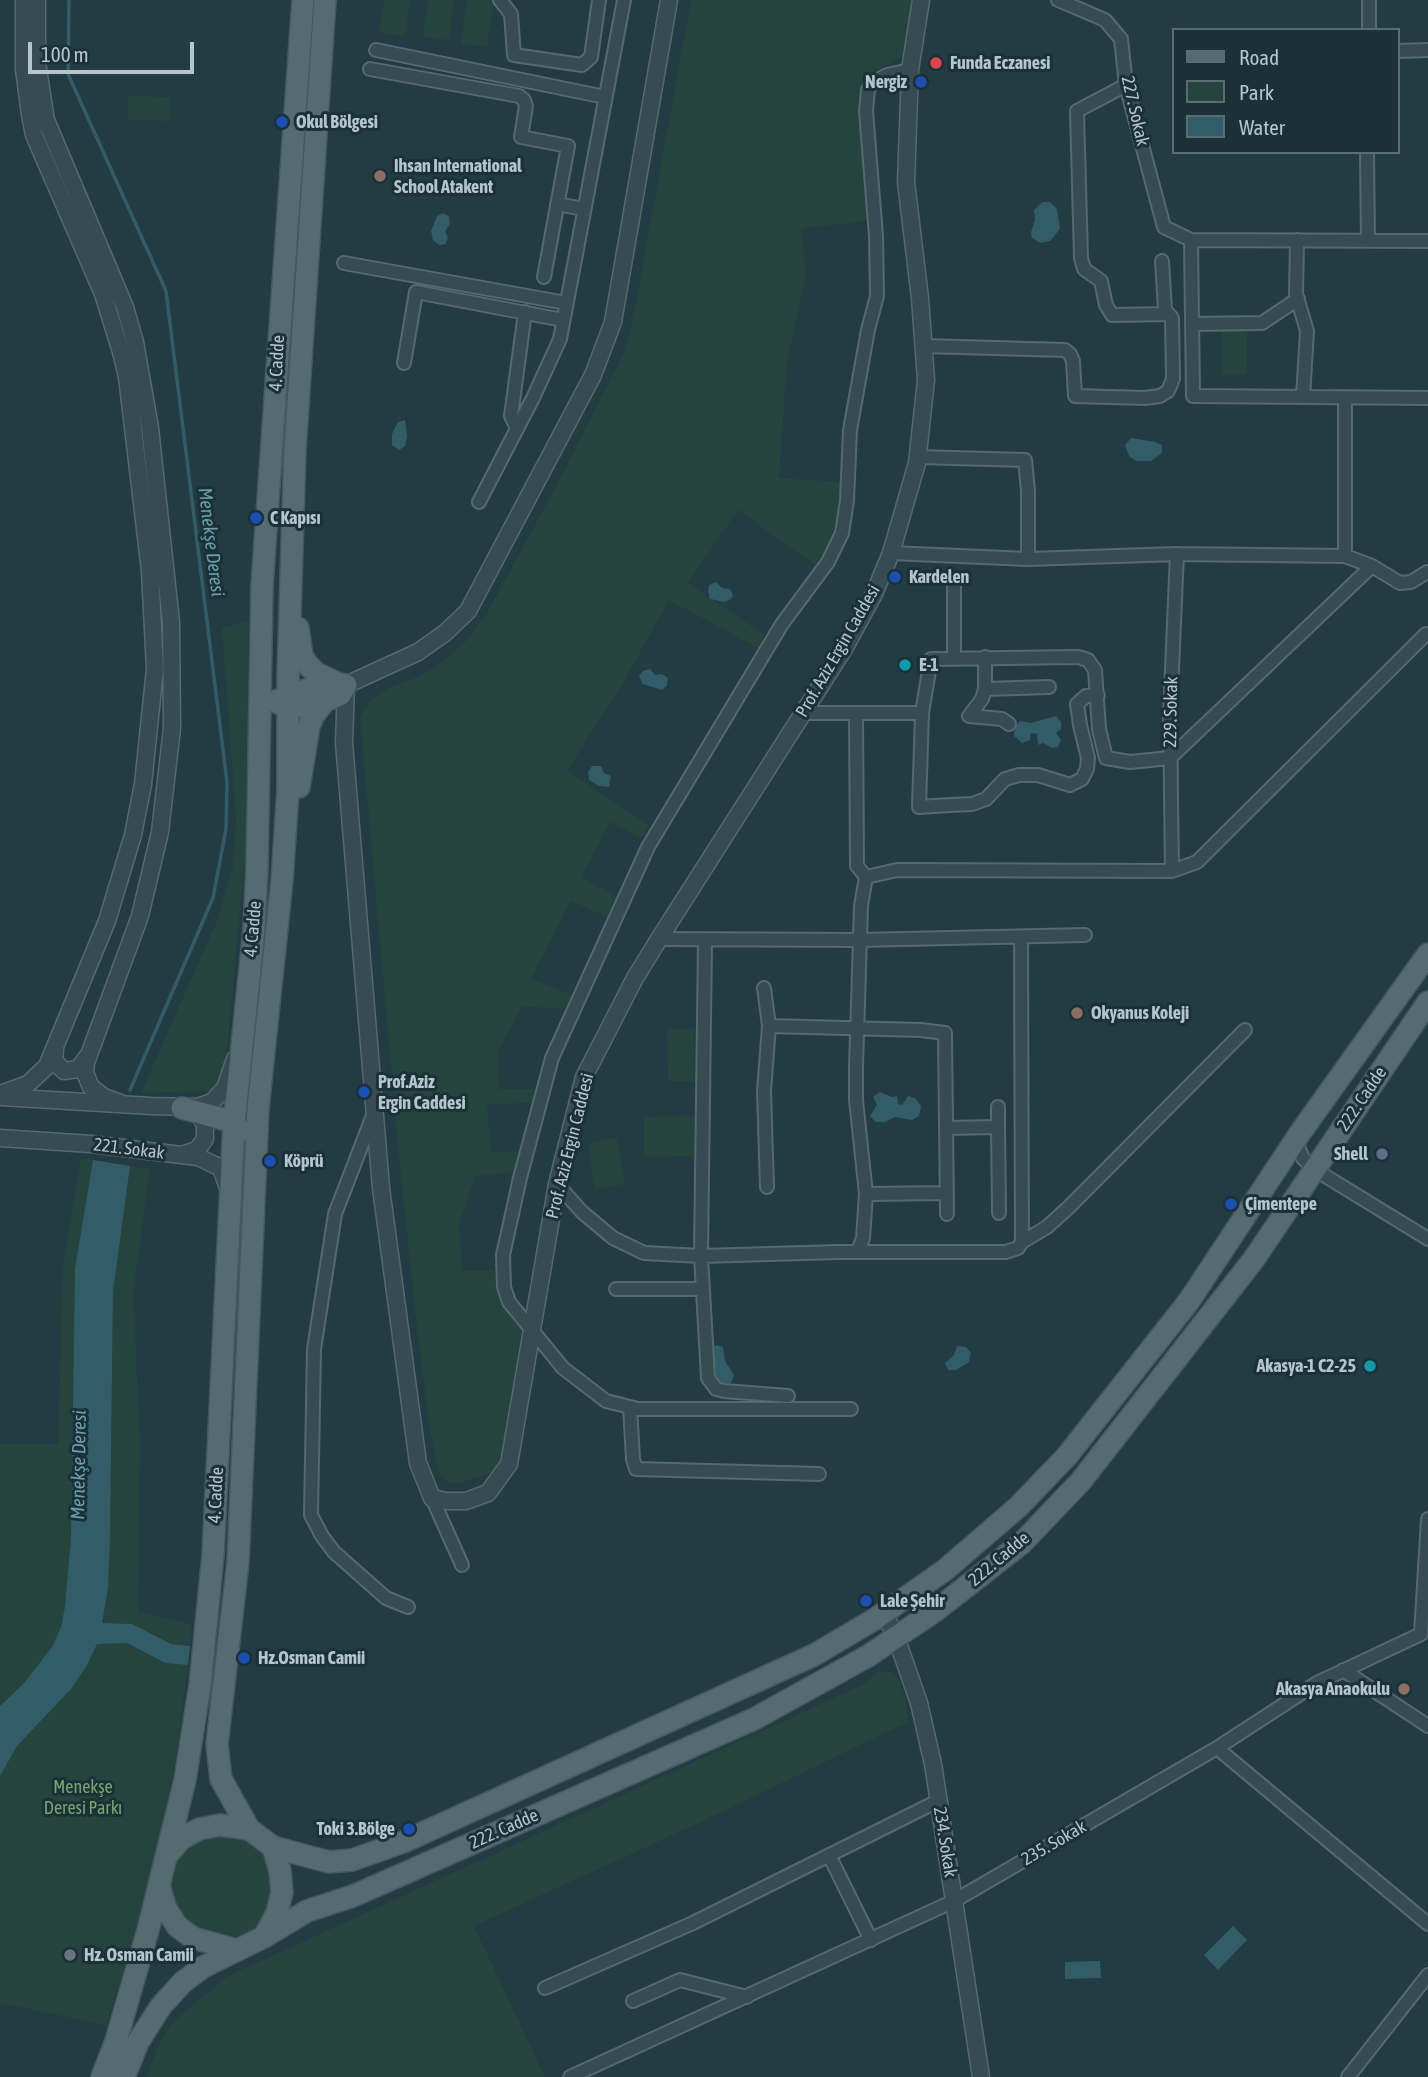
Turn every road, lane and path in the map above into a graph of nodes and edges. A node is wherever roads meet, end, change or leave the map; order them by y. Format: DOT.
graph roads {
  1 [pos="24,0"];
  2 [pos="37,0"];
  3 [pos="303,0"];
  4 [pos="325,0"];
  5 [pos="500,0"];
  6 [pos="599,0"];
  7 [pos="624,0"];
  8 [pos="669,0"];
  9 [pos="921,0"];
  10 [pos="1058,0"];
  11 [pos="1368,0"];
  12 [pos="1071,3"];
  13 [pos="1368,28"];
  14 [pos="376,50"];
  15 [pos="1428,50"];
  16 [pos="1400,51"];
  17 [pos="370,69"];
  18 [pos="910,70"];
  19 [pos="1126,85"];
  20 [pos="606,97"];
  21 [pos="1367,154"];
  22 [pos="557,204"];
  23 [pos="584,209"];
  24 [pos="1191,240"];
  25 [pos="1297,240"];
  26 [pos="1368,240"];
  27 [pos="1428,241"];
  28 [pos="1162,261"];
  29 [pos="344,263"];
  30 [pos="544,277"];
  31 [pos="1298,299"];
  32 [pos="566,303"];
  33 [pos="525,313"];
  34 [pos="1167,314"];
  35 [pos="563,320"];
  36 [pos="1192,324"];
  37 [pos="924,346"];
  38 [pos="404,363"];
  39 [pos="1303,397"];
  40 [pos="1345,398"];
  41 [pos="1428,398"];
  42 [pos="517,428"];
  43 [pos="918,457"];
  44 [pos="479,502"];
  45 [pos="891,553"];
  46 [pos="1177,554"];
  47 [pos="1345,556"];
  48 [pos="1028,559"];
  49 [pos="264,561"];
  50 [pos="1372,566"];
  51 [pos="290,570"];
  52 [pos="1427,572"];
  53 [pos="954,586"];
  54 [pos="1426,634"];
  55 [pos="985,657"];
  56 [pos="954,658"];
  57 [pos="340,684"];
  58 [pos="1049,687"];
  59 [pos="985,689"];
  60 [pos="1098,695"];
  61 [pos="325,701"];
  62 [pos="286,702"];
  63 [pos="803,713"];
  64 [pos="922,713"];
  65 [pos="856,715"];
  66 [pos="1009,724"];
  67 [pos="260,735"];
  68 [pos="1170,758"];
  69 [pos="283,864"];
  70 [pos="1172,871"];
  71 [pos="866,877"];
  72 [pos="1085,935"];
  73 [pos="1021,937"];
  74 [pos="659,939"];
  75 [pos="705,940"];
  76 [pos="859,940"];
  77 [pos="1428,954"];
  78 [pos="764,988"];
  79 [pos="1428,1002"];
  80 [pos="769,1026"];
  81 [pos="856,1028"];
  82 [pos="1245,1030"];
  83 [pos="241,1044"];
  84 [pos="55,1050"];
  85 [pos="88,1058"];
  86 [pos="0,1096"];
  87 [pos="123,1104"];
  88 [pos="998,1107"];
  89 [pos="189,1110"];
  90 [pos="374,1113"];
  91 [pos="234,1123"];
  92 [pos="998,1127"];
  93 [pos="947,1128"];
  94 [pos="0,1138"];
  95 [pos="1294,1141"];
  96 [pos="181,1155"];
  97 [pos="1314,1169"];
  98 [pos="557,1184"];
  99 [pos="767,1187"];
  100 [pos="947,1193"];
  101 [pos="866,1194"];
  102 [pos="230,1201"];
  103 [pos="999,1213"];
  104 [pos="947,1214"];
  105 [pos="253,1215"];
  106 [pos="1428,1239"];
  107 [pos="1022,1242"];
  108 [pos="858,1252"];
  109 [pos="701,1256"];
  110 [pos="616,1289"];
  111 [pos="702,1289"];
  112 [pos="533,1329"];
  113 [pos="788,1396"];
  114 [pos="630,1407"];
  115 [pos="852,1409"];
  116 [pos="819,1474"];
  117 [pos="432,1498"];
  118 [pos="1428,1519"];
  119 [pos="462,1565"];
  120 [pos="408,1607"];
  121 [pos="884,1613"];
  122 [pos="896,1637"];
  123 [pos="1424,1637"];
  124 [pos="1343,1670"];
  125 [pos="1428,1726"];
  126 [pos="1217,1748"];
  127 [pos="938,1801"];
  128 [pos="249,1829"];
  129 [pos="273,1847"];
  130 [pos="167,1855"];
  131 [pos="829,1855"];
  132 [pos="159,1886"];
  133 [pos="954,1901"];
  134 [pos="1428,1924"];
  135 [pos="264,1937"];
  136 [pos="871,1940"];
  137 [pos="237,1950"];
  138 [pos="1428,1975"];
  139 [pos="545,1988"];
  140 [pos="747,1997"];
  141 [pos="633,2001"];
  142 [pos="102,2077"];
  143 [pos="124,2077"];
  144 [pos="570,2077"];
  145 [pos="981,2077"];
  146 [pos="1348,2077"];
  1 -- 84 [label="street"];
  2 -- 85 [label="street"];
  3 -- 49 [label="main road, 4. Cadde"];
  4 -- 51 [label="main road, 4. Cadde"];
  5 -- 6 [label="street"];
  7 -- 20 [label="street"];
  8 -- 57 [label="street"];
  9 -- 18 [label="street, Prof. Aziz Ergin Caddesi"];
  10 -- 12 [label="street, 227. Sokak"];
  11 -- 13 [label="street"];
  12 -- 19 [label="street, 227. Sokak"];
  14 -- 20 [label="street"];
  15 -- 16 [label="street"];
  17 -- 22 [label="street"];
  18 -- 37 [label="street, Prof. Aziz Ergin Caddesi"];
  18 -- 112 [label="street"];
  19 -- 24 [label="street, 227. Sokak"];
  19 -- 34 [label="street"];
  20 -- 23 [label="street"];
  21 -- 26 [label="street"];
  22 -- 23 [label="street"];
  22 -- 30 [label="street"];
  23 -- 32 [label="street"];
  24 -- 25 [label="street"];
  24 -- 36 [label="street"];
  25 -- 26 [label="street"];
  25 -- 31 [label="street"];
  26 -- 27 [label="street"];
  28 -- 34 [label="street"];
  29 -- 32 [label="street"];
  31 -- 36 [label="street"];
  31 -- 39 [label="street"];
  32 -- 35 [label="street"];
  33 -- 35 [label="street"];
  33 -- 38 [label="street"];
  33 -- 42 [label="street"];
  34 -- 37 [label="street"];
  35 -- 42 [label="street"];
  36 -- 39 [label="street"];
  37 -- 43 [label="street, Prof. Aziz Ergin Caddesi"];
  39 -- 40 [label="street"];
  40 -- 41 [label="street"];
  40 -- 47 [label="street"];
  42 -- 44 [label="street"];
  43 -- 45 [label="street, Prof. Aziz Ergin Caddesi"];
  43 -- 48 [label="street"];
  45 -- 48 [label="street"];
  45 -- 63 [label="street, Prof. Aziz Ergin Caddesi"];
  46 -- 47 [label="street"];
  46 -- 48 [label="street"];
  46 -- 68 [label="street, 229. Sokak"];
  47 -- 50 [label="street"];
  49 -- 62 [label="main road"];
  49 -- 67 [label="main road, 4. Cadde"];
  50 -- 52 [label="street"];
  50 -- 68 [label="street"];
  51 -- 57 [label="main road"];
  51 -- 62 [label="main road, 4. Cadde"];
  53 -- 56 [label="street"];
  54 -- 70 [label="street"];
  55 -- 56 [label="street"];
  55 -- 59 [label="street"];
  55 -- 60 [label="street"];
  56 -- 64 [label="street"];
  57 -- 61 [label="main road"];
  57 -- 62 [label="main road"];
  57 -- 90 [label="street"];
  58 -- 59 [label="street"];
  59 -- 66 [label="street"];
  60 -- 64 [label="street"];
  60 -- 68 [label="street"];
  61 -- 62 [label="main road"];
  61 -- 69 [label="main road"];
  62 -- 67 [label="main road"];
  62 -- 69 [label="main road, 4. Cadde"];
  63 -- 65 [label="street"];
  63 -- 74 [label="street, Prof. Aziz Ergin Caddesi"];
  64 -- 65 [label="street"];
  65 -- 71 [label="street"];
  67 -- 83 [label="main road, 4. Cadde"];
  68 -- 70 [label="street, 229. Sokak"];
  69 -- 105 [label="main road, 4. Cadde"];
  70 -- 71 [label="street"];
  71 -- 76 [label="street"];
  72 -- 73 [label="street"];
  73 -- 76 [label="street"];
  73 -- 107 [label="street"];
  74 -- 75 [label="street"];
  74 -- 98 [label="street, Prof. Aziz Ergin Caddesi"];
  75 -- 76 [label="street"];
  75 -- 109 [label="street"];
  76 -- 81 [label="street"];
  77 -- 95 [label="main road, 222. Cadde"];
  78 -- 80 [label="street"];
  79 -- 97 [label="main road, 222. Cadde"];
  80 -- 81 [label="street"];
  80 -- 99 [label="street"];
  81 -- 93 [label="street"];
  81 -- 101 [label="street"];
  82 -- 107 [label="street"];
  83 -- 89 [label="street"];
  83 -- 91 [label="main road, 4. Cadde"];
  84 -- 85 [label="street"];
  84 -- 86 [label="street"];
  85 -- 87 [label="street"];
  86 -- 87 [label="street"];
  87 -- 89 [label="street"];
  88 -- 92 [label="street"];
  89 -- 91 [label="main road"];
  89 -- 96 [label="street"];
  90 -- 117 [label="street"];
  90 -- 120 [label="street"];
  91 -- 102 [label="main road, 4. Cadde"];
  91 -- 105 [label="main road"];
  92 -- 93 [label="street"];
  92 -- 103 [label="street"];
  93 -- 100 [label="street"];
  94 -- 96 [label="street, 221. Sokak"];
  95 -- 97 [label="street"];
  95 -- 121 [label="main road, 222. Cadde"];
  96 -- 102 [label="street, 221. Sokak"];
  97 -- 106 [label="street"];
  97 -- 122 [label="main road, 222. Cadde"];
  98 -- 109 [label="street"];
  98 -- 112 [label="street, Prof. Aziz Ergin Caddesi"];
  100 -- 101 [label="street"];
  100 -- 104 [label="street"];
  101 -- 108 [label="street"];
  102 -- 130 [label="main road, 4. Cadde"];
  105 -- 128 [label="main road, 4. Cadde"];
  107 -- 108 [label="street"];
  108 -- 109 [label="street"];
  109 -- 111 [label="street"];
  110 -- 111 [label="street"];
  111 -- 113 [label="street"];
  112 -- 114 [label="street"];
  112 -- 117 [label="street, Prof. Aziz Ergin Caddesi"];
  114 -- 115 [label="street"];
  114 -- 116 [label="street"];
  117 -- 119 [label="street"];
  118 -- 123 [label="street, 235. Sokak"];
  121 -- 122 [label="street, 234. Sokak"];
  121 -- 129 [label="main road, 222. Cadde"];
  122 -- 127 [label="street, 234. Sokak"];
  122 -- 135 [label="main road, 222. Cadde"];
  123 -- 124 [label="street, 235. Sokak"];
  124 -- 125 [label="street"];
  124 -- 126 [label="street, 235. Sokak"];
  126 -- 133 [label="street, 235. Sokak"];
  126 -- 134 [label="street"];
  127 -- 131 [label="street"];
  127 -- 133 [label="street, 234. Sokak"];
  128 -- 129 [label="main road"];
  128 -- 130 [label="main road"];
  129 -- 135 [label="main road"];
  130 -- 132 [label="main road"];
  131 -- 136 [label="street"];
  131 -- 139 [label="street"];
  132 -- 137 [label="main road"];
  132 -- 142 [label="main road"];
  133 -- 136 [label="street, 235. Sokak"];
  133 -- 145 [label="street, 234. Sokak"];
  135 -- 137 [label="main road"];
  136 -- 140 [label="street, 235. Sokak"];
  137 -- 143 [label="main road"];
  138 -- 146 [label="street"];
  140 -- 141 [label="street"];
  140 -- 144 [label="street, 235. Sokak"];
}
